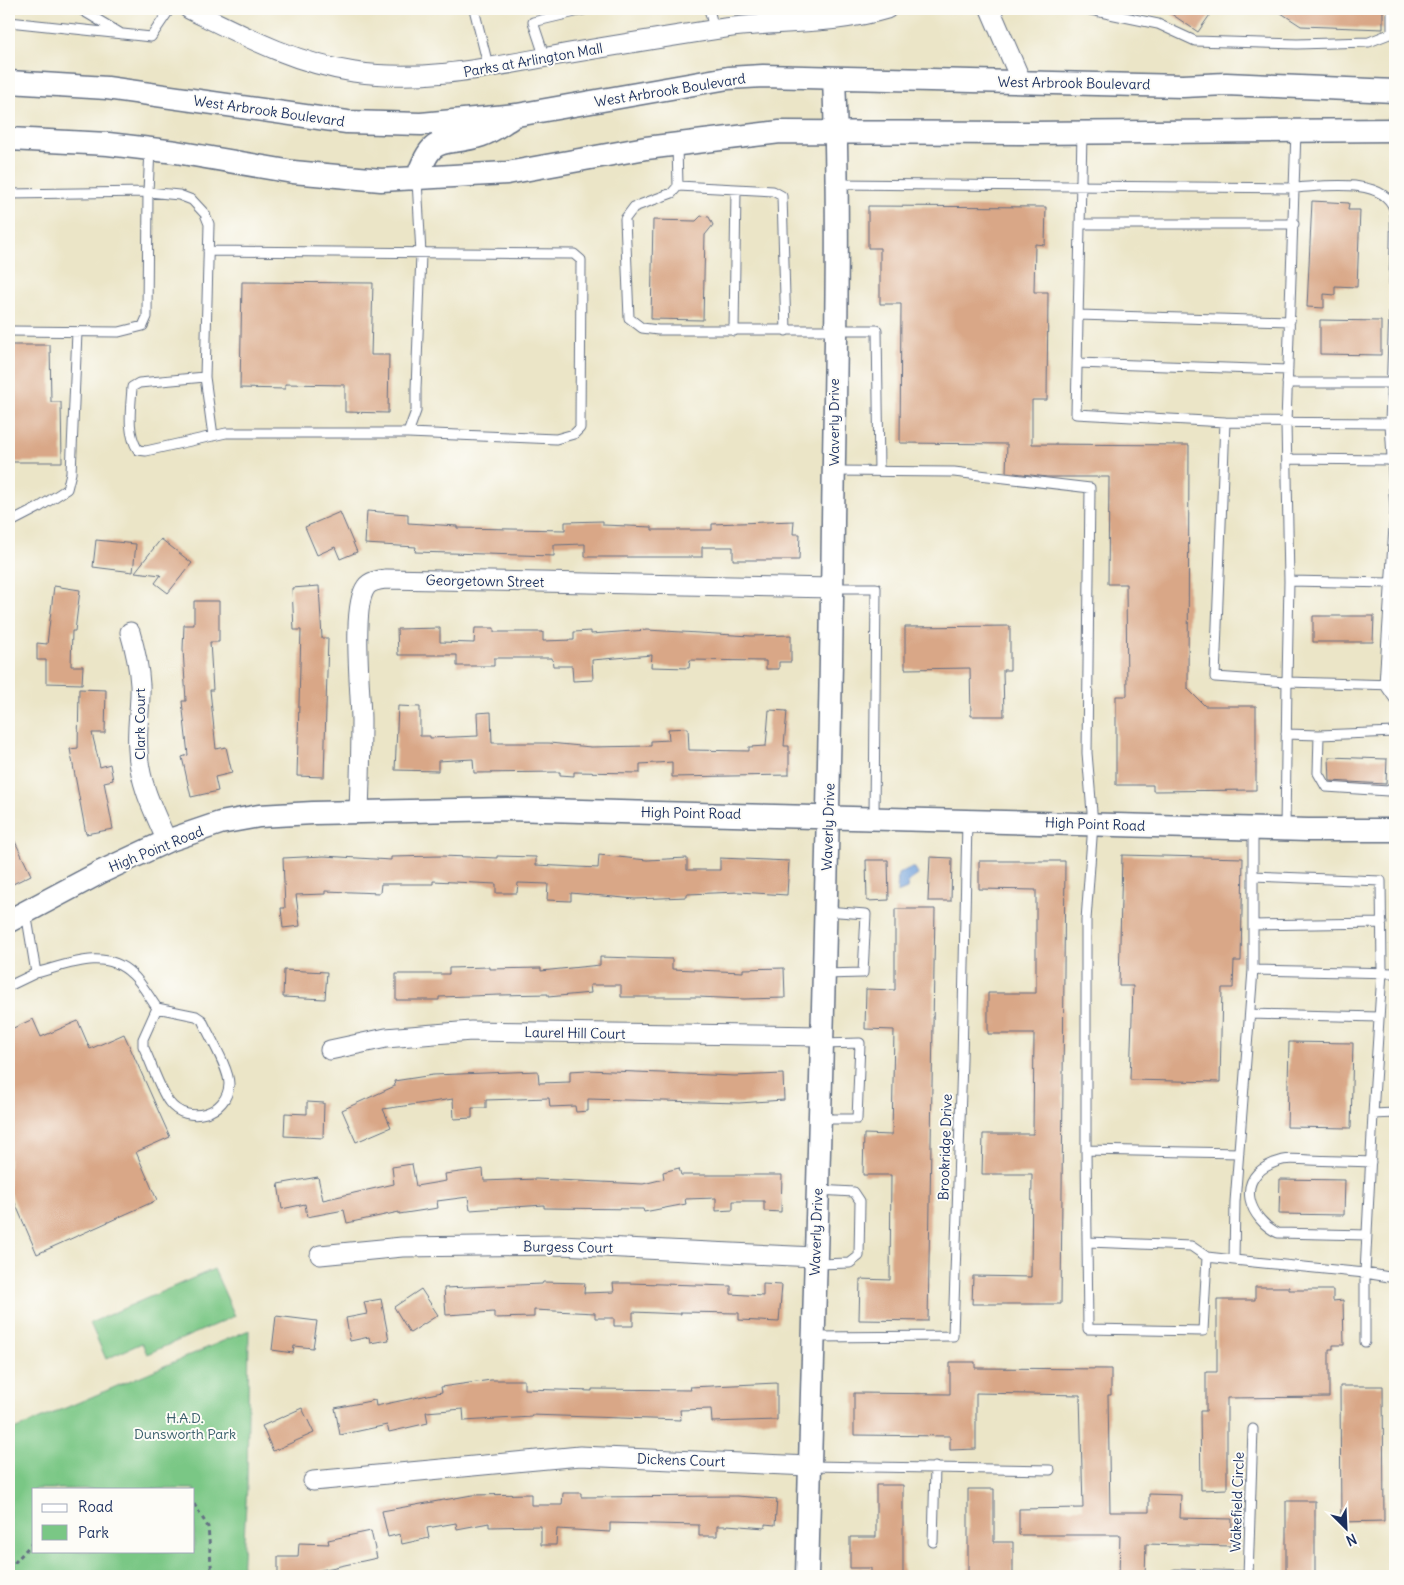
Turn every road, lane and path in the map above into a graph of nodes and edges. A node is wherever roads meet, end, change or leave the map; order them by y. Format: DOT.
graph roads {
  1 [pos="80,9"];
  2 [pos="170,9"];
  3 [pos="189,9"];
  4 [pos="474,9"];
  5 [pos="588,9"];
  6 [pos="709,9"];
  7 [pos="883,9"];
  8 [pos="990,9"];
  9 [pos="1086,9"];
  10 [pos="1392,9"];
  11 [pos="846,13"];
  12 [pos="763,16"];
  13 [pos="9,22"];
  14 [pos="714,30"];
  15 [pos="123,34"];
  16 [pos="545,58"];
  17 [pos="489,69"];
  18 [pos="834,78"];
  19 [pos="9,82"];
  20 [pos="1022,82"];
  21 [pos="1395,91"];
  22 [pos="517,115"];
  23 [pos="1395,130"];
  24 [pos="1296,131"];
  25 [pos="836,133"];
  26 [pos="1082,133"];
  27 [pos="9,139"];
  28 [pos="678,144"];
  29 [pos="150,149"];
  30 [pos="417,179"];
  31 [pos="836,184"];
  32 [pos="1081,185"];
  33 [pos="678,186"];
  34 [pos="1294,188"];
  35 [pos="736,189"];
  36 [pos="148,192"];
  37 [pos="9,194"];
  38 [pos="1080,224"];
  39 [pos="1294,224"];
  40 [pos="208,252"];
  41 [pos="421,254"];
  42 [pos="1394,283"];
  43 [pos="1078,315"];
  44 [pos="1290,321"];
  45 [pos="734,330"];
  46 [pos="9,331"];
  47 [pos="786,331"];
  48 [pos="835,331"];
  49 [pos="77,332"];
  50 [pos="1077,362"];
  51 [pos="1288,370"];
  52 [pos="205,377"];
  53 [pos="1288,382"];
  54 [pos="1391,383"];
  55 [pos="1225,422"];
  56 [pos="1286,423"];
  57 [pos="1393,423"];
  58 [pos="408,433"];
  59 [pos="214,436"];
  60 [pos="1287,459"];
  61 [pos="1392,460"];
  62 [pos="834,471"];
  63 [pos="879,471"];
  64 [pos="9,522"];
  65 [pos="1289,582"];
  66 [pos="1391,583"];
  67 [pos="833,588"];
  68 [pos="130,632"];
  69 [pos="1287,682"];
  70 [pos="1384,684"];
  71 [pos="1395,685"];
  72 [pos="1395,700"];
  73 [pos="1395,732"];
  74 [pos="1286,734"];
  75 [pos="1319,735"];
  76 [pos="1395,786"];
  77 [pos="359,813"];
  78 [pos="828,816"];
  79 [pos="874,818"];
  80 [pos="967,820"];
  81 [pos="1093,824"];
  82 [pos="1253,828"];
  83 [pos="1285,829"];
  84 [pos="1395,830"];
  85 [pos="167,842"];
  86 [pos="1253,876"];
  87 [pos="825,911"];
  88 [pos="17,917"];
  89 [pos="1382,923"];
  90 [pos="1253,925"];
  91 [pos="1253,970"];
  92 [pos="1382,972"];
  93 [pos="36,973"];
  94 [pos="1395,973"];
  95 [pos="823,974"];
  96 [pos="9,986"];
  97 [pos="157,1008"];
  98 [pos="1250,1014"];
  99 [pos="1379,1017"];
  100 [pos="821,1040"];
  101 [pos="330,1050"];
  102 [pos="1395,1113"];
  103 [pos="1373,1114"];
  104 [pos="819,1119"];
  105 [pos="1086,1150"];
  106 [pos="1239,1153"];
  107 [pos="1371,1162"];
  108 [pos="817,1190"];
  109 [pos="1367,1235"];
  110 [pos="1088,1242"];
  111 [pos="320,1255"];
  112 [pos="1207,1257"];
  113 [pos="1234,1260"];
  114 [pos="815,1261"];
  115 [pos="1365,1273"];
  116 [pos="1395,1278"];
  117 [pos="813,1337"];
  118 [pos="1364,1342"];
  119 [pos="1253,1429"];
  120 [pos="810,1466"];
  121 [pos="935,1467"];
  122 [pos="1050,1470"];
  123 [pos="312,1481"];
  124 [pos="195,1506"];
  125 [pos="933,1542"];
  126 [pos="32,1543"];
  127 [pos="9,1569"];
  128 [pos="1175,1574"];
  129 [pos="212,1576"];
  130 [pos="807,1576"];
  131 [pos="1248,1576"];
  1 -- 15 [label="lane"];
  2 -- 15 [label="lane"];
  3 -- 17 [label="street, Parks at Arlington Mall"];
  4 -- 17 [label="lane"];
  5 -- 16 [label="lane"];
  6 -- 14 [label="lane"];
  7 -- 11 [label="street, Parks at Arlington Mall"];
  8 -- 20 [label="street"];
  9 -- 10 [label="lane"];
  11 -- 12 [label="street, Parks at Arlington Mall"];
  12 -- 14 [label="street, Parks at Arlington Mall"];
  13 -- 15 [label="lane"];
  14 -- 16 [label="street, Parks at Arlington Mall"];
  16 -- 17 [label="street, Parks at Arlington Mall"];
  18 -- 20 [label="street, West Arbrook Boulevard"];
  18 -- 22 [label="street, West Arbrook Boulevard"];
  18 -- 25 [label="street, Waverly Drive"];
  19 -- 22 [label="street, West Arbrook Boulevard"];
  20 -- 21 [label="street, West Arbrook Boulevard"];
  22 -- 30 [label="street"];
  23 -- 24 [label="street"];
  24 -- 26 [label="street"];
  24 -- 34 [label="lane"];
  25 -- 26 [label="street"];
  25 -- 28 [label="street"];
  25 -- 31 [label="street, Waverly Drive"];
  26 -- 32 [label="lane"];
  27 -- 29 [label="street"];
  28 -- 30 [label="street"];
  28 -- 33 [label="lane"];
  29 -- 30 [label="street"];
  29 -- 36 [label="lane"];
  30 -- 41 [label="lane"];
  31 -- 32 [label="lane"];
  31 -- 48 [label="street, Waverly Drive"];
  32 -- 34 [label="lane"];
  32 -- 38 [label="lane"];
  33 -- 35 [label="lane"];
  33 -- 45 [label="lane"];
  34 -- 39 [label="lane"];
  34 -- 42 [label="lane"];
  35 -- 45 [label="lane"];
  35 -- 47 [label="lane"];
  36 -- 37 [label="lane"];
  36 -- 40 [label="lane"];
  36 -- 49 [label="lane"];
  38 -- 39 [label="lane"];
  38 -- 43 [label="lane"];
  39 -- 44 [label="lane"];
  40 -- 41 [label="lane"];
  40 -- 52 [label="lane"];
  41 -- 58 [label="lane"];
  41 -- 58 [label="lane"];
  42 -- 54 [label="lane"];
  43 -- 44 [label="lane"];
  43 -- 50 [label="lane"];
  44 -- 51 [label="lane"];
  45 -- 47 [label="lane"];
  46 -- 49 [label="lane"];
  47 -- 48 [label="lane"];
  48 -- 62 [label="street, Waverly Drive"];
  48 -- 63 [label="lane"];
  49 -- 64 [label="lane"];
  50 -- 51 [label="lane"];
  50 -- 55 [label="lane"];
  51 -- 53 [label="lane"];
  52 -- 59 [label="lane"];
  52 -- 59 [label="lane"];
  53 -- 54 [label="lane"];
  53 -- 56 [label="lane"];
  54 -- 57 [label="lane"];
  55 -- 56 [label="lane"];
  55 -- 69 [label="lane"];
  56 -- 57 [label="lane"];
  56 -- 60 [label="lane"];
  57 -- 61 [label="lane"];
  58 -- 59 [label="lane"];
  60 -- 61 [label="lane"];
  60 -- 65 [label="lane"];
  61 -- 66 [label="lane"];
  62 -- 63 [label="lane"];
  62 -- 67 [label="street, Waverly Drive"];
  63 -- 81 [label="lane"];
  65 -- 66 [label="lane"];
  65 -- 69 [label="lane"];
  66 -- 70 [label="lane"];
  67 -- 77 [label="street, Georgetown Street"];
  67 -- 78 [label="street, Waverly Drive"];
  67 -- 79 [label="lane"];
  68 -- 85 [label="street, Clark Court"];
  69 -- 70 [label="lane"];
  69 -- 74 [label="lane"];
  70 -- 71 [label="lane"];
  70 -- 72 [label="lane"];
  73 -- 75 [label="lane"];
  74 -- 75 [label="lane"];
  74 -- 83 [label="lane"];
  75 -- 76 [label="lane"];
  77 -- 78 [label="street, High Point Road"];
  77 -- 85 [label="street, High Point Road"];
  78 -- 79 [label="street, High Point Road"];
  78 -- 87 [label="street, Waverly Drive"];
  79 -- 80 [label="street, High Point Road"];
  80 -- 81 [label="street, High Point Road"];
  80 -- 117 [label="lane, Brookridge Drive"];
  81 -- 82 [label="street, High Point Road"];
  81 -- 105 [label="lane"];
  82 -- 83 [label="street, High Point Road"];
  82 -- 86 [label="lane"];
  83 -- 84 [label="street, High Point Road"];
  85 -- 88 [label="street, High Point Road"];
  86 -- 89 [label="lane"];
  86 -- 90 [label="lane"];
  87 -- 95 [label="street, Waverly Drive"];
  87 -- 95 [label="lane"];
  88 -- 93 [label="lane"];
  89 -- 90 [label="lane"];
  89 -- 92 [label="lane"];
  90 -- 91 [label="lane"];
  91 -- 92 [label="lane"];
  91 -- 98 [label="lane"];
  92 -- 94 [label="lane"];
  92 -- 99 [label="lane"];
  93 -- 96 [label="lane"];
  93 -- 97 [label="lane"];
  95 -- 100 [label="street, Waverly Drive"];
  97 -- 97 [label="lane"];
  98 -- 99 [label="lane"];
  98 -- 106 [label="lane"];
  99 -- 103 [label="lane"];
  100 -- 101 [label="street, Laurel Hill Court"];
  100 -- 104 [label="street, Waverly Drive"];
  100 -- 104 [label="lane"];
  102 -- 103 [label="lane"];
  103 -- 107 [label="lane"];
  104 -- 108 [label="street, Waverly Drive"];
  105 -- 106 [label="lane"];
  105 -- 110 [label="lane"];
  106 -- 113 [label="lane"];
  107 -- 109 [label="lane"];
  107 -- 109 [label="lane"];
  108 -- 114 [label="street, Waverly Drive"];
  108 -- 114 [label="lane"];
  109 -- 115 [label="lane"];
  110 -- 112 [label="lane"];
  110 -- 112 [label="lane"];
  111 -- 114 [label="street, Burgess Court"];
  112 -- 113 [label="lane"];
  113 -- 115 [label="lane"];
  114 -- 117 [label="street, Waverly Drive"];
  115 -- 116 [label="lane"];
  115 -- 118 [label="lane"];
  117 -- 120 [label="street, Waverly Drive"];
  119 -- 131 [label="lane, Wakefield Circle"];
  120 -- 121 [label="lane, Dickens Court"];
  120 -- 123 [label="street, Dickens Court"];
  120 -- 130 [label="street, Waverly Drive"];
  121 -- 122 [label="lane, Dickens Court"];
  121 -- 125 [label="lane"];
  124 -- 129 [label="path"];
  126 -- 127 [label="path"];
  128 -- 131 [label="lane"];
}
